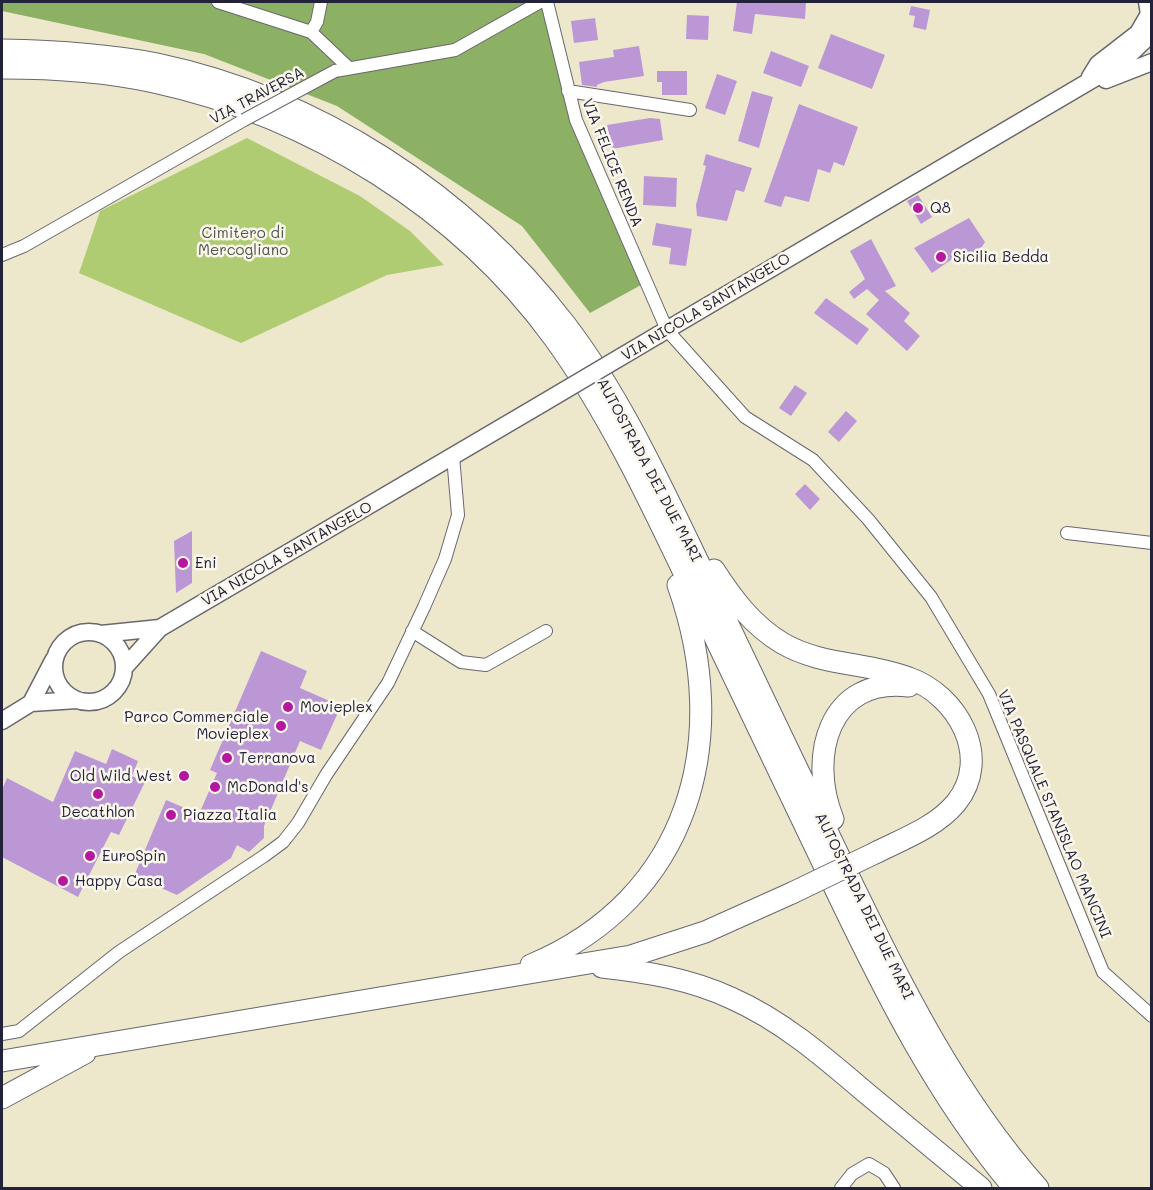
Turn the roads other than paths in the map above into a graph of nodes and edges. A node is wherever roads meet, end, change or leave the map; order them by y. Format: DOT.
graph roads {
  1 [pos="218,2"];
  2 [pos="321,2"];
  3 [pos="540,2"];
  4 [pos="547,2"];
  5 [pos="1147,2"];
  6 [pos="311,32"];
  7 [pos="1152,33"];
  8 [pos="2,50"];
  9 [pos="1152,53"];
  10 [pos="1122,62"];
  11 [pos="1152,62"];
  12 [pos="2,68"];
  13 [pos="349,68"];
  14 [pos="1088,83"];
  15 [pos="568,91"];
  16 [pos="690,110"];
  17 [pos="492,242"];
  18 [pos="2,255"];
  19 [pos="663,332"];
  20 [pos="552,336"];
  21 [pos="453,456"];
  22 [pos="1067,533"];
  23 [pos="1152,543"];
  24 [pos="160,628"];
  25 [pos="412,631"];
  26 [pos="546,632"];
  27 [pos="101,634"];
  28 [pos="56,656"];
  29 [pos="124,668"];
  30 [pos="936,693"];
  31 [pos="76,700"];
  32 [pos="31,703"];
  33 [pos="2,721"];
  34 [pos="581,965"];
  35 [pos="497,977"];
  36 [pos="1152,1016"];
  37 [pos="2,1034"];
  38 [pos="117,1041"];
  39 [pos="65,1050"];
  40 [pos="2,1061"];
  41 [pos="2,1076"];
  42 [pos="2,1098"];
  43 [pos="979,1114"];
  44 [pos="841,1188"];
  45 [pos="894,1188"];
  46 [pos="981,1188"];
  47 [pos="1014,1188"];
  48 [pos="1038,1188"];
  1 -- 6 [label="street"];
  2 -- 6 [label="street"];
  3 -- 13 [label="street, VIA TRAVERSA"];
  4 -- 15 [label="street, VIA FELICE RENDA"];
  5 -- 14 [label="main road"];
  6 -- 13 [label="street"];
  7 -- 10 [label="main road, VIA NICOLA SANTANGELO"];
  8 -- 17 [label="highway, AUTOSTRADA DEI DUE MARI"];
  9 -- 10 [label="main road"];
  10 -- 14 [label="main road, VIA NICOLA SANTANGELO"];
  11 -- 14 [label="main road"];
  12 -- 20 [label="highway, AUTOSTRADA DEI DUE MARI"];
  13 -- 18 [label="street, VIA TRAVERSA, bridge"];
  14 -- 19 [label="main road, VIA NICOLA SANTANGELO"];
  15 -- 16 [label="street"];
  15 -- 19 [label="street, VIA FELICE RENDA"];
  17 -- 30 [label="highway"];
  17 -- 43 [label="highway, AUTOSTRADA DEI DUE MARI"];
  19 -- 21 [label="main road, VIA NICOLA SANTANGELO, bridge"];
  19 -- 36 [label="street, VIA PASQUALE STANISLAO MANCINI"];
  20 -- 35 [label="highway"];
  20 -- 47 [label="highway, AUTOSTRADA DEI DUE MARI"];
  21 -- 24 [label="main road, VIA NICOLA SANTANGELO"];
  21 -- 25 [label="street"];
  22 -- 23 [label="street"];
  24 -- 27 [label="main road, VIA NICOLA SANTANGELO"];
  24 -- 29 [label="main road, VIA NICOLA SANTANGELO"];
  25 -- 26 [label="street"];
  25 -- 37 [label="street"];
  27 -- 28 [label="main road, VIA NICOLA SANTANGELO"];
  27 -- 29 [label="main road"];
  28 -- 31 [label="main road"];
  28 -- 32 [label="main road, VIA NICOLA SANTANGELO"];
  29 -- 31 [label="main road, VIA NICOLA SANTANGELO"];
  30 -- 34 [label="highway, bridge"];
  30 -- 43 [label="highway"];
  31 -- 32 [label="main road, VIA NICOLA SANTANGELO"];
  32 -- 33 [label="main road, VIA NICOLA SANTANGELO"];
  34 -- 35 [label="highway"];
  34 -- 46 [label="highway"];
  35 -- 38 [label="highway"];
  38 -- 39 [label="highway"];
  38 -- 42 [label="highway"];
  39 -- 40 [label="highway"];
  39 -- 41 [label="highway"];
  43 -- 48 [label="highway, AUTOSTRADA DEI DUE MARI"];
  44 -- 45 [label="street"];
}
